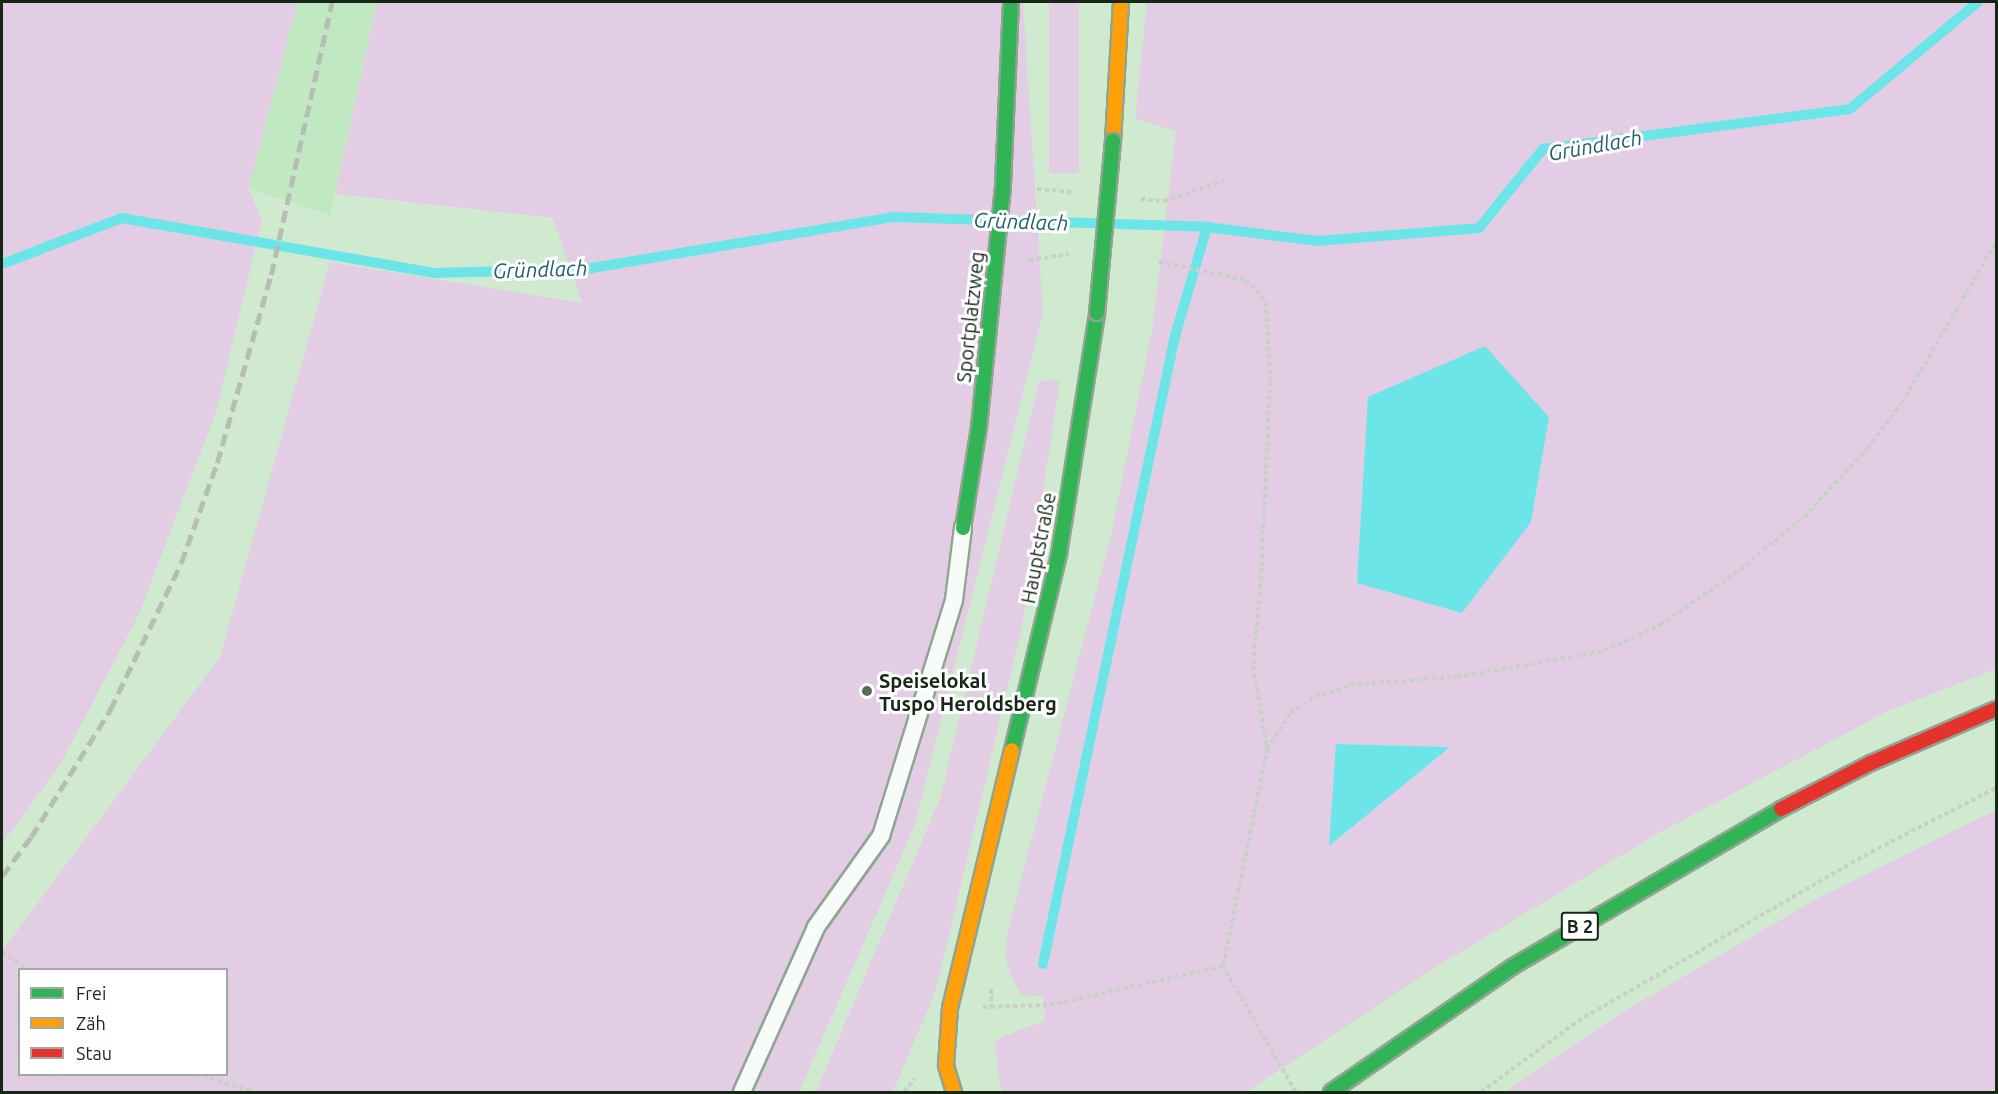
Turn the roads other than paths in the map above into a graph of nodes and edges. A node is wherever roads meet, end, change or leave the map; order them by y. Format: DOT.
graph roads {
  1 [pos="1011,2"];
  2 [pos="1121,2"];
  3 [pos="963,528"];
  4 [pos="1996,709"];
  5 [pos="1333,1090"];
  6 [pos="742,1092"];
  7 [pos="954,1092"];
  1 -- 3 [label="street, Sportplatzweg"];
  2 -- 7 [label="street, Hauptstraße, bridge"];
  3 -- 6 [label="lane"];
  4 -- 5 [label="street, B 2"];
}
